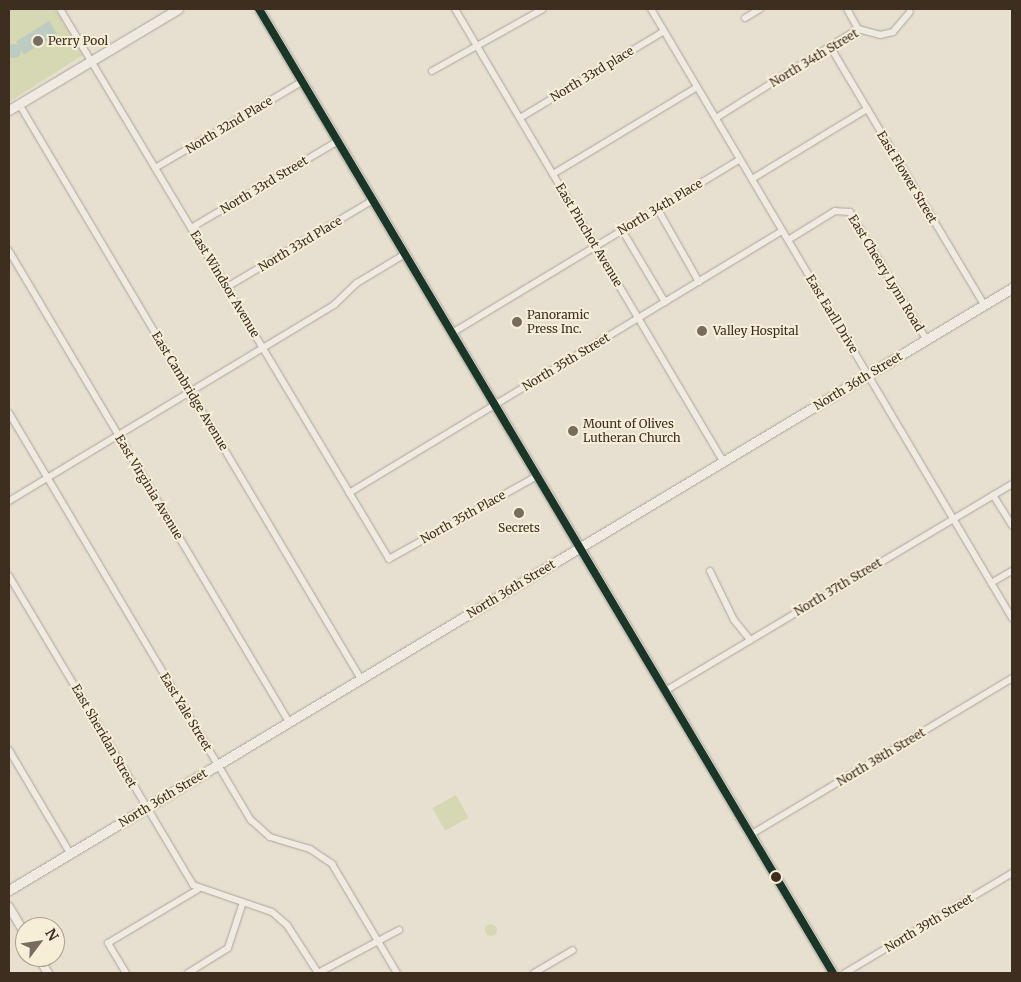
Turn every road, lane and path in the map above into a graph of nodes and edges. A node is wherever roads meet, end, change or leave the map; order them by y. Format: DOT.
graph roads {
  1 [pos="60,9"];
  2 [pos="178,9"];
  3 [pos="259,9"];
  4 [pos="455,9"];
  5 [pos="543,9"];
  6 [pos="651,9"];
  7 [pos="760,9"];
  8 [pos="847,9"];
  9 [pos="910,12"];
  10 [pos="745,18"];
  11 [pos="858,29"];
  12 [pos="664,31"];
  13 [pos="476,44"];
  14 [pos="831,48"];
  15 [pos="92,61"];
  16 [pos="432,71"];
  17 [pos="303,81"];
  18 [pos="697,87"];
  19 [pos="19,104"];
  20 [pos="867,109"];
  21 [pos="9,110"];
  22 [pos="520,118"];
  23 [pos="716,118"];
  24 [pos="338,141"];
  25 [pos="740,159"];
  26 [pos="156,168"];
  27 [pos="553,174"];
  28 [pos="752,179"];
  29 [pos="373,200"];
  30 [pos="657,208"];
  31 [pos="192,228"];
  32 [pos="622,230"];
  33 [pos="782,231"];
  34 [pos="788,240"];
  35 [pos="596,246"];
  36 [pos="9,251"];
  37 [pos="405,254"];
  38 [pos="700,281"];
  39 [pos="227,287"];
  40 [pos="1012,288"];
  41 [pos="665,302"];
  42 [pos="984,305"];
  43 [pos="638,318"];
  44 [pos="452,333"];
  45 [pos="926,340"];
  46 [pos="262,348"];
  47 [pos="868,375"];
  48 [pos="190,391"];
  49 [pos="495,405"];
  50 [pos="9,413"];
  51 [pos="118,435"];
  52 [pos="723,461"];
  53 [pos="536,476"];
  54 [pos="47,478"];
  55 [pos="1012,484"];
  56 [pos="349,493"];
  57 [pos="994,495"];
  58 [pos="9,501"];
  59 [pos="953,519"];
  60 [pos="1012,526"];
  61 [pos="580,548"];
  62 [pos="389,559"];
  63 [pos="710,571"];
  64 [pos="1012,571"];
  65 [pos="9,576"];
  66 [pos="991,583"];
  67 [pos="1012,618"];
  68 [pos="750,640"];
  69 [pos="1012,678"];
  70 [pos="361,679"];
  71 [pos="665,691"];
  72 [pos="289,722"];
  73 [pos="9,750"];
  74 [pos="218,765"];
  75 [pos="147,808"];
  76 [pos="750,835"];
  77 [pos="70,853"];
  78 [pos="1012,873"];
  79 [pos="9,890"];
  80 [pos="198,890"];
  81 [pos="243,902"];
  82 [pos="400,930"];
  83 [pos="378,943"];
  84 [pos="573,950"];
  85 [pos="126,973"];
  86 [pos="188,973"];
  87 [pos="318,973"];
  88 [pos="397,973"];
  89 [pos="534,973"];
  90 [pos="833,973"];
  91 [pos="845,973"];
  1 -- 15 [label="street, East Windsor Avenue"];
  2 -- 15 [label="main road"];
  3 -- 17 [label="main road"];
  4 -- 13 [label="street, East Pinchot Avenue"];
  5 -- 13 [label="street"];
  6 -- 12 [label="street, East Earll Drive"];
  7 -- 10 [label="street"];
  8 -- 11 [label="street"];
  9 -- 11 [label="street, North 34th Street"];
  11 -- 14 [label="street, North 34th Street"];
  12 -- 18 [label="street, East Earll Drive"];
  12 -- 22 [label="street, North 33rd place"];
  13 -- 16 [label="street"];
  13 -- 22 [label="street, East Pinchot Avenue"];
  14 -- 20 [label="street, East Flower Street"];
  14 -- 23 [label="street, North 34th Street"];
  15 -- 19 [label="main road"];
  15 -- 26 [label="street, East Windsor Avenue"];
  17 -- 24 [label="main road"];
  17 -- 26 [label="street, North 32nd Place"];
  18 -- 23 [label="street, East Earll Drive"];
  18 -- 27 [label="street"];
  19 -- 21 [label="main road"];
  19 -- 48 [label="street, East Cambridge Avenue"];
  20 -- 28 [label="street"];
  20 -- 42 [label="street, East Flower Street"];
  22 -- 27 [label="street, East Pinchot Avenue"];
  23 -- 25 [label="street, East Earll Drive"];
  24 -- 29 [label="main road"];
  24 -- 31 [label="street, North 33rd Street"];
  25 -- 28 [label="street, East Earll Drive"];
  25 -- 30 [label="street, North 34th Place"];
  26 -- 31 [label="street, East Windsor Avenue"];
  27 -- 35 [label="street, East Pinchot Avenue"];
  28 -- 33 [label="street, East Earll Drive"];
  29 -- 37 [label="main road"];
  29 -- 39 [label="street, North 33rd Place"];
  30 -- 32 [label="street, North 34th Place"];
  30 -- 38 [label="street"];
  31 -- 39 [label="street, East Windsor Avenue"];
  32 -- 35 [label="street, North 34th Place"];
  32 -- 41 [label="street"];
  33 -- 34 [label="street, East Earll Drive"];
  33 -- 38 [label="street, North 35th Street"];
  34 -- 45 [label="street, East Cheery Lynn Road"];
  34 -- 47 [label="street, East Earll Drive"];
  35 -- 43 [label="street, East Pinchot Avenue"];
  35 -- 44 [label="street, North 34th Place"];
  36 -- 51 [label="street, East Virginia Avenue"];
  37 -- 44 [label="main road"];
  37 -- 46 [label="street"];
  38 -- 41 [label="street, North 35th Street"];
  39 -- 46 [label="street, East Windsor Avenue"];
  40 -- 42 [label="main road, North 36th Street"];
  41 -- 43 [label="street, North 35th Street"];
  42 -- 45 [label="main road, North 36th Street"];
  43 -- 49 [label="street, North 35th Street"];
  43 -- 52 [label="street, East Pinchot Avenue"];
  44 -- 49 [label="main road"];
  45 -- 47 [label="main road, North 36th Street"];
  46 -- 48 [label="street"];
  46 -- 56 [label="street, East Windsor Avenue"];
  47 -- 52 [label="main road, North 36th Street"];
  47 -- 59 [label="street, East Earll Drive"];
  48 -- 51 [label="street"];
  48 -- 70 [label="street, East Cambridge Avenue"];
  49 -- 53 [label="main road"];
  49 -- 56 [label="street, North 35th Street"];
  50 -- 54 [label="street, East Yale Street"];
  51 -- 54 [label="street"];
  51 -- 72 [label="street, East Virginia Avenue"];
  52 -- 61 [label="main road, North 36th Street"];
  53 -- 61 [label="main road"];
  53 -- 62 [label="street, North 35th Place"];
  54 -- 58 [label="street"];
  54 -- 74 [label="street, East Yale Street"];
  55 -- 57 [label="street, North 37th Street"];
  56 -- 62 [label="street, East Windsor Avenue"];
  57 -- 59 [label="street, North 37th Street"];
  57 -- 60 [label="street"];
  59 -- 66 [label="street, East Earll Drive"];
  59 -- 68 [label="street, North 37th Street"];
  61 -- 70 [label="main road, North 36th Street"];
  61 -- 71 [label="main road"];
  63 -- 68 [label="street"];
  64 -- 66 [label="street"];
  65 -- 75 [label="street, East Sheridan Street"];
  66 -- 67 [label="street, East Earll Drive"];
  68 -- 71 [label="street, North 37th Street"];
  69 -- 76 [label="street, North 38th Street"];
  70 -- 72 [label="main road, North 36th Street"];
  71 -- 76 [label="main road"];
  72 -- 74 [label="main road, North 36th Street"];
  73 -- 77 [label="street"];
  74 -- 75 [label="main road, North 36th Street"];
  74 -- 83 [label="street, East Yale Street"];
  75 -- 77 [label="main road, North 36th Street"];
  75 -- 80 [label="street, East Sheridan Street"];
  76 -- 90 [label="main road"];
  77 -- 79 [label="main road, North 36th Street"];
  78 -- 91 [label="street, North 39th Street"];
  80 -- 81 [label="street"];
  80 -- 85 [label="street"];
  81 -- 86 [label="street"];
  81 -- 87 [label="street"];
  82 -- 83 [label="street"];
  83 -- 87 [label="street"];
  83 -- 88 [label="street, East Yale Street"];
  84 -- 89 [label="street"];
}
